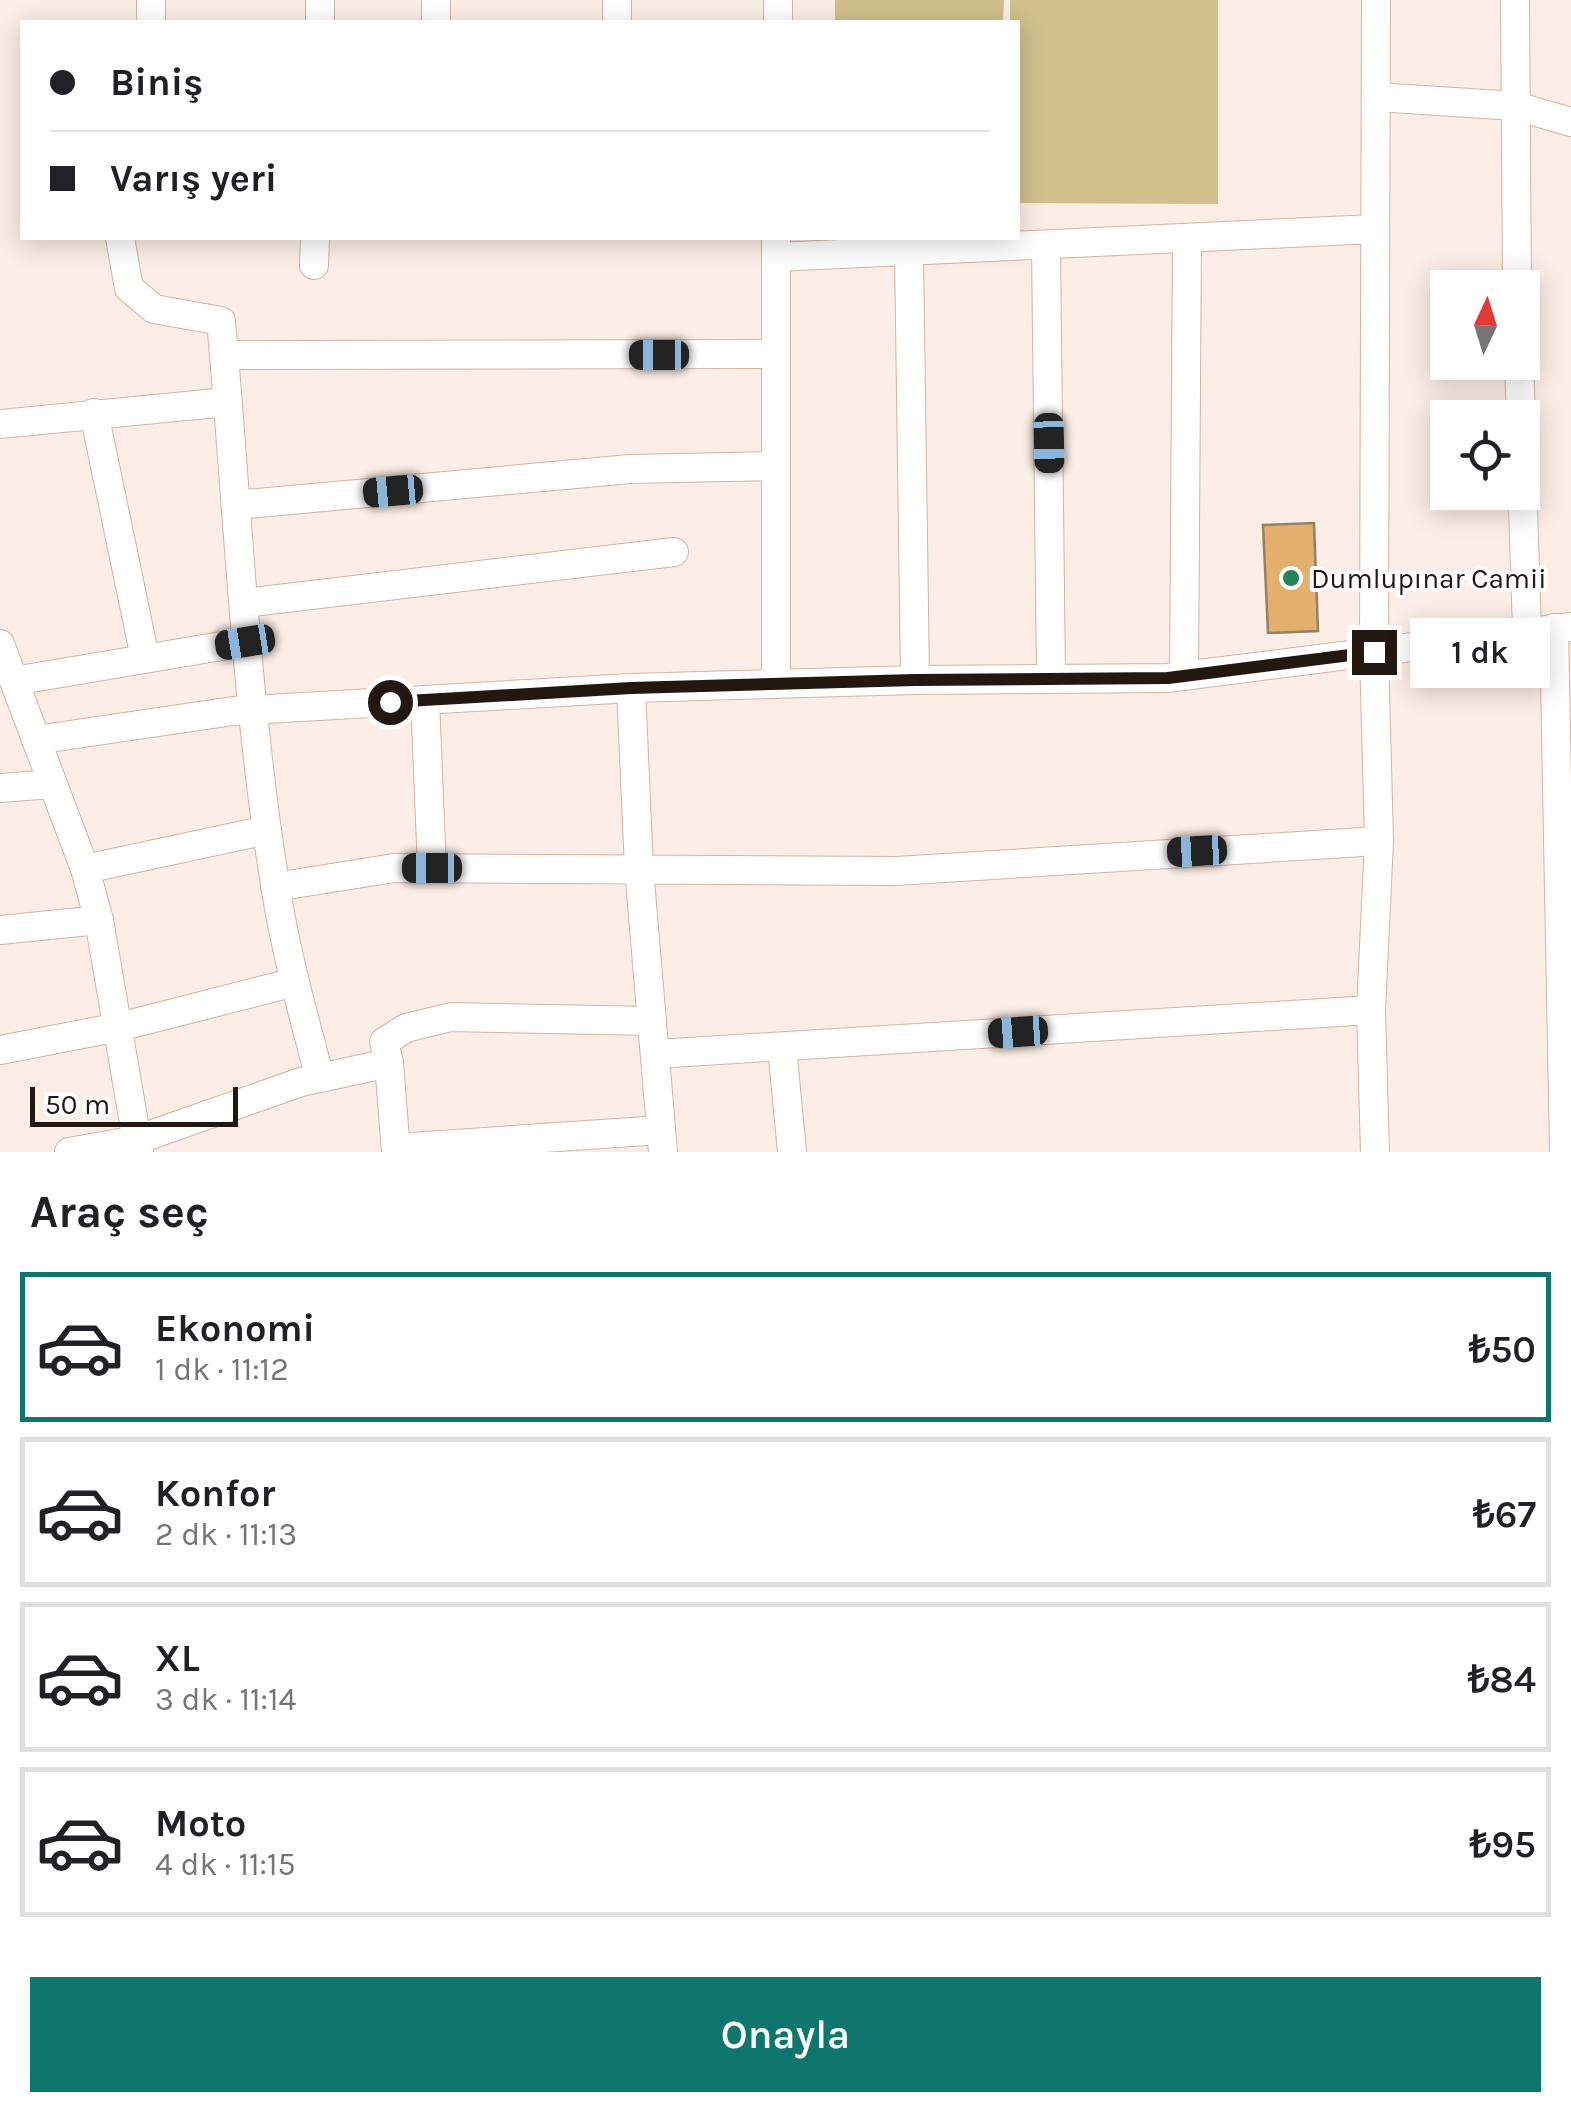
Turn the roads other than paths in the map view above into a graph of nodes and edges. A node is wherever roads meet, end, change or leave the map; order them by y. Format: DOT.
graph roads {
  1 [pos="1376,0"];
  2 [pos="1514,0"];
  3 [pos="1376,97"];
  4 [pos="1516,106"];
  5 [pos="1571,122"];
  6 [pos="1374,229"];
  7 [pos="1187,238"];
  8 [pos="120,240"];
  9 [pos="1046,246"];
  10 [pos="776,247"];
  11 [pos="909,252"];
  12 [pos="1517,270"];
  13 [pos="775,354"];
  14 [pos="224,356"];
  15 [pos="228,402"];
  16 [pos="94,413"];
  17 [pos="0,424"];
  18 [pos="775,466"];
  19 [pos="236,505"];
  20 [pos="1528,510"];
  21 [pos="674,552"];
  22 [pos="244,603"];
  23 [pos="1551,629"];
  24 [pos="245,642"];
  25 [pos="0,644"];
  26 [pos="1374,652"];
  27 [pos="145,658"];
  28 [pos="1184,676"];
  29 [pos="1052,678"];
  30 [pos="915,680"];
  31 [pos="14,681"];
  32 [pos="776,684"];
  33 [pos="631,688"];
  34 [pos="424,700"];
  35 [pos="252,710"];
  36 [pos="36,740"];
  37 [pos="52,784"];
  38 [pos="0,788"];
  39 [pos="267,830"];
  40 [pos="1379,841"];
  41 [pos="85,868"];
  42 [pos="432,868"];
  43 [pos="640,869"];
  44 [pos="275,888"];
  45 [pos="99,920"];
  46 [pos="0,930"];
  47 [pos="295,982"];
  48 [pos="1371,1010"];
  49 [pos="652,1021"];
  50 [pos="119,1027"];
  51 [pos="782,1047"];
  52 [pos="0,1050"];
  53 [pos="655,1054"];
  54 [pos="390,1063"];
  55 [pos="320,1078"];
  56 [pos="662,1141"];
  57 [pos="138,1146"];
  58 [pos="396,1150"];
  59 [pos="68,1152"];
  60 [pos="792,1152"];
  61 [pos="1375,1152"];
  62 [pos="1564,1152"];
  1 -- 3 [label="street"];
  2 -- 4 [label="street"];
  3 -- 4 [label="street"];
  3 -- 6 [label="street"];
  4 -- 5 [label="street"];
  4 -- 12 [label="street"];
  6 -- 7 [label="street"];
  6 -- 26 [label="street"];
  7 -- 9 [label="street"];
  7 -- 28 [label="street"];
  8 -- 14 [label="street"];
  9 -- 11 [label="street"];
  9 -- 29 [label="street"];
  10 -- 11 [label="street"];
  10 -- 13 [label="street"];
  11 -- 30 [label="street"];
  13 -- 14 [label="street"];
  13 -- 18 [label="street"];
  14 -- 15 [label="street"];
  15 -- 16 [label="street"];
  15 -- 19 [label="street"];
  16 -- 17 [label="street"];
  16 -- 27 [label="street"];
  18 -- 19 [label="street"];
  18 -- 32 [label="street"];
  19 -- 22 [label="street"];
  20 -- 23 [label="street"];
  21 -- 22 [label="street"];
  22 -- 24 [label="street"];
  23 -- 26 [label="street"];
  23 -- 62 [label="street"];
  24 -- 27 [label="street"];
  24 -- 35 [label="street"];
  25 -- 31 [label="street"];
  26 -- 28 [label="street"];
  26 -- 40 [label="street"];
  27 -- 31 [label="street"];
  28 -- 29 [label="street"];
  29 -- 30 [label="street"];
  30 -- 32 [label="street"];
  31 -- 36 [label="street"];
  32 -- 33 [label="street"];
  33 -- 34 [label="street"];
  33 -- 43 [label="street"];
  34 -- 35 [label="street"];
  34 -- 42 [label="street"];
  35 -- 36 [label="street"];
  35 -- 39 [label="street"];
  36 -- 37 [label="street"];
  37 -- 38 [label="street"];
  37 -- 41 [label="street"];
  39 -- 41 [label="street"];
  39 -- 44 [label="street"];
  40 -- 43 [label="street"];
  40 -- 48 [label="street"];
  41 -- 45 [label="street"];
  42 -- 43 [label="street"];
  42 -- 44 [label="street"];
  43 -- 49 [label="street"];
  44 -- 47 [label="street"];
  45 -- 46 [label="street"];
  45 -- 50 [label="street"];
  47 -- 50 [label="street"];
  47 -- 55 [label="street"];
  48 -- 51 [label="street"];
  48 -- 61 [label="street"];
  49 -- 53 [label="street"];
  49 -- 54 [label="street"];
  50 -- 52 [label="street"];
  50 -- 57 [label="street"];
  51 -- 53 [label="street"];
  51 -- 60 [label="street"];
  53 -- 56 [label="street"];
  54 -- 55 [label="street"];
  54 -- 58 [label="street"];
  55 -- 57 [label="street"];
  56 -- 58 [label="street"];
  57 -- 59 [label="street"];
}
